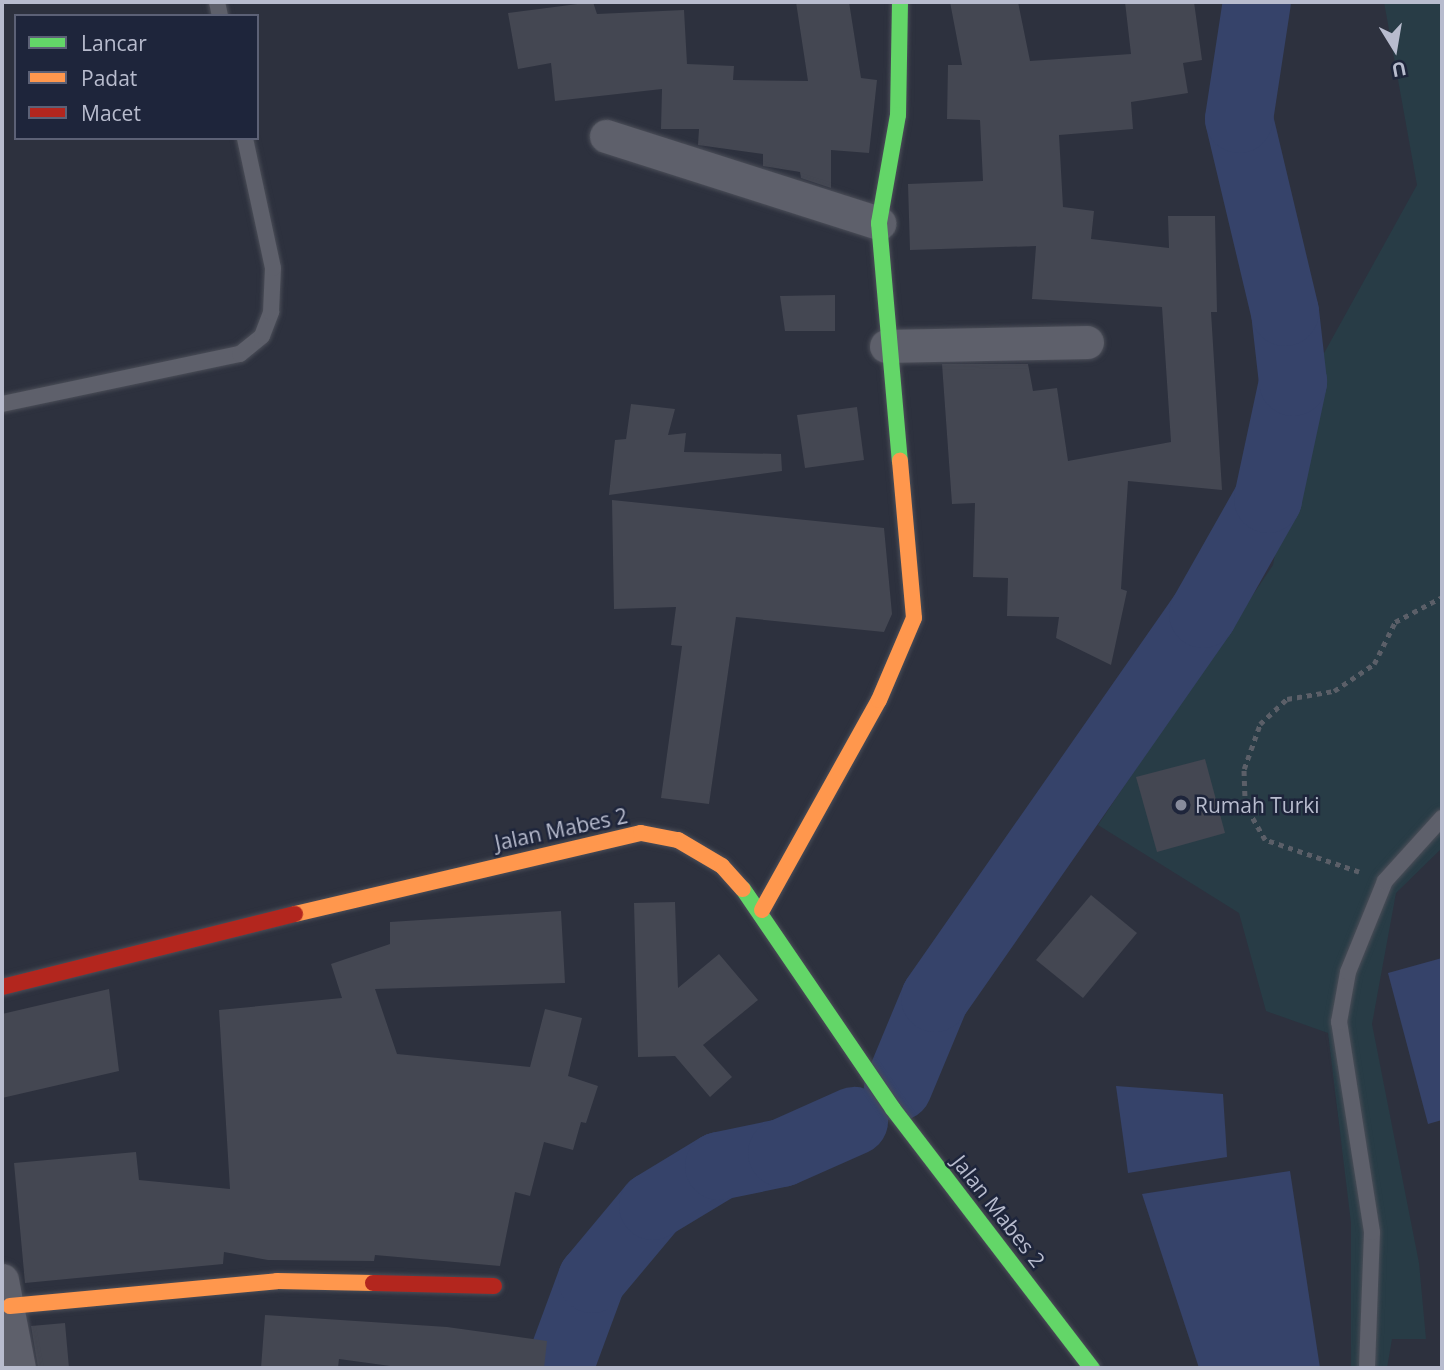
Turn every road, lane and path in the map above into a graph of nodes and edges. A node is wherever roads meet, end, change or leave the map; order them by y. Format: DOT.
graph roads {
  1 [pos="900,2"];
  2 [pos="606,136"];
  3 [pos="246,140"];
  4 [pos="878,223"];
  5 [pos="1087,342"];
  6 [pos="886,346"];
  7 [pos="2,404"];
  8 [pos="1442,597"];
  9 [pos="1442,818"];
  10 [pos="1385,881"];
  11 [pos="762,910"];
  12 [pos="2,987"];
  13 [pos="494,1286"];
  14 [pos="6,1293"];
  15 [pos="19,1368"];
  16 [pos="1092,1368"];
  17 [pos="1367,1368"];
  1 -- 4 [label="street"];
  2 -- 4 [label="street"];
  3 -- 7 [label="lane"];
  4 -- 6 [label="street"];
  5 -- 6 [label="street"];
  6 -- 11 [label="street"];
  8 -- 10 [label="path"];
  9 -- 10 [label="lane"];
  10 -- 17 [label="lane"];
  11 -- 12 [label="street, Jalan Mabes 2"];
  11 -- 16 [label="street, Jalan Mabes 2"];
  13 -- 14 [label="street"];
  14 -- 15 [label="street"];
}
